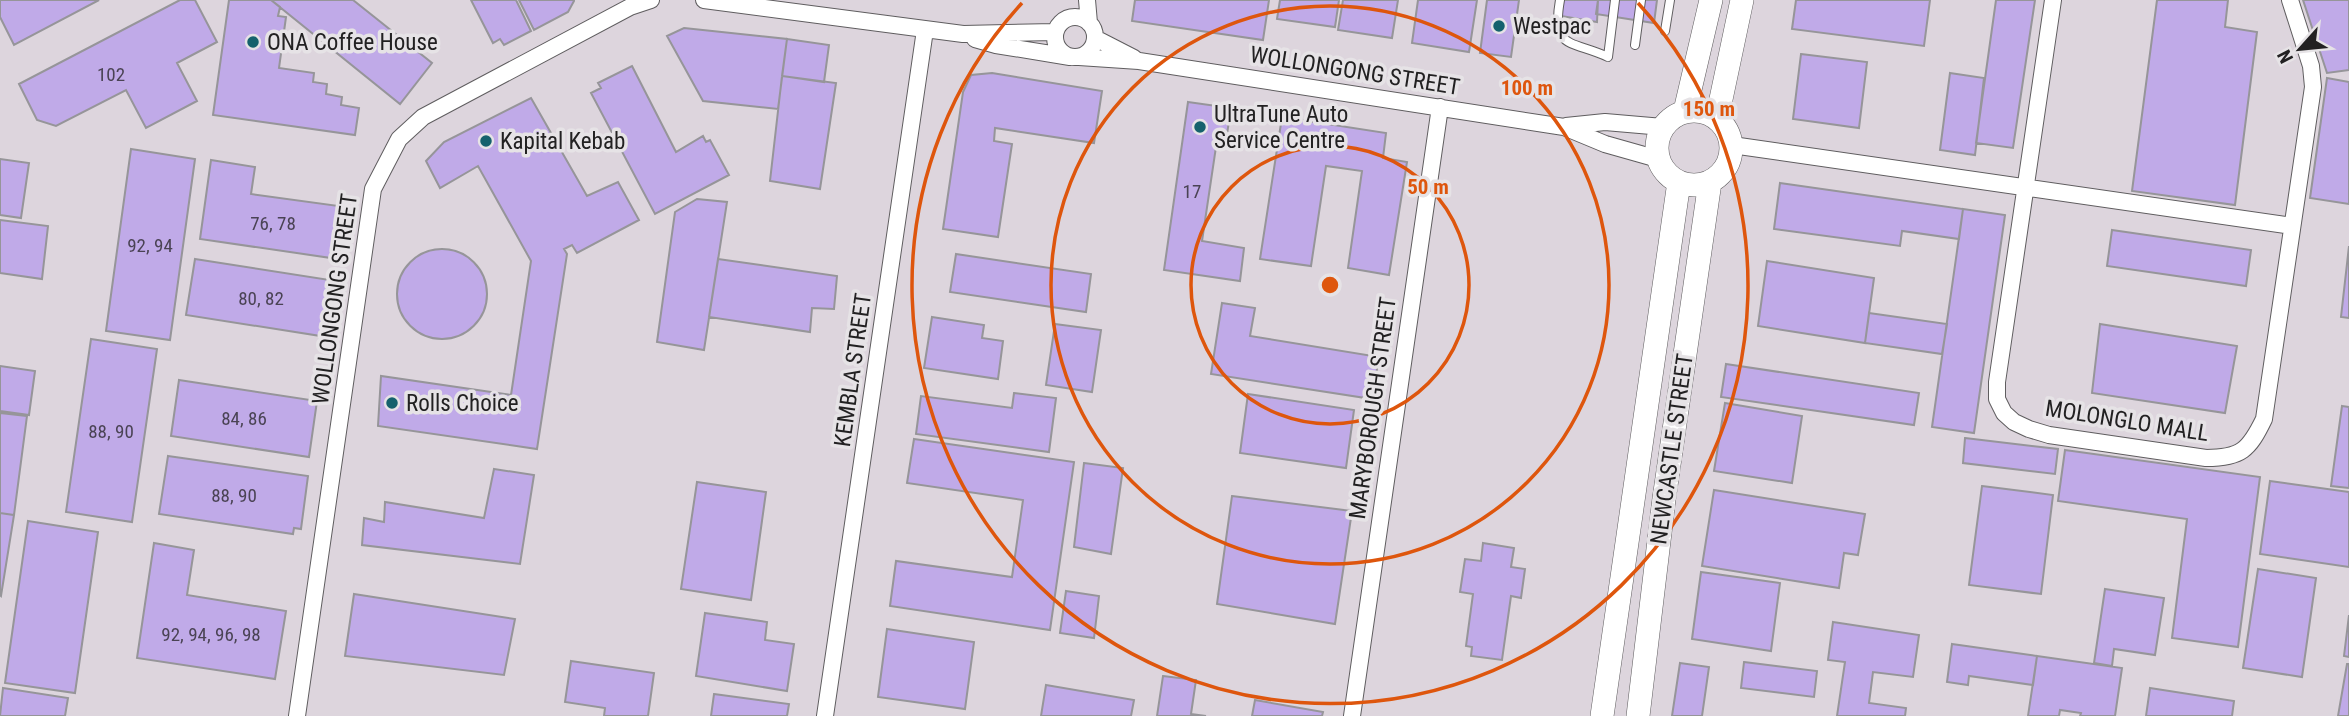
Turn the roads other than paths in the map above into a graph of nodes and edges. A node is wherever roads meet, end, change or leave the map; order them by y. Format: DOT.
graph roads {
  1 [pos="651,0"];
  2 [pos="704,0"];
  3 [pos="1079,0"];
  4 [pos="1087,0"];
  5 [pos="1559,0"];
  6 [pos="1615,0"];
  7 [pos="1641,0"];
  8 [pos="1670,0"];
  9 [pos="1711,0"];
  10 [pos="1742,0"];
  11 [pos="2053,0"];
  12 [pos="2290,0"];
  13 [pos="1086,26"];
  14 [pos="925,30"];
  15 [pos="1665,31"];
  16 [pos="1055,32"];
  17 [pos="963,34"];
  18 [pos="1635,44"];
  19 [pos="1074,57"];
  20 [pos="1139,61"];
  21 [pos="1440,107"];
  22 [pos="1685,111"];
  23 [pos="1717,118"];
  24 [pos="1564,127"];
  25 [pos="1662,127"];
  26 [pos="1731,145"];
  27 [pos="1658,159"];
  28 [pos="1710,182"];
  29 [pos="1679,183"];
  30 [pos="2026,188"];
  31 [pos="2292,226"];
  32 [pos="297,716"];
  33 [pos="825,716"];
  34 [pos="1352,716"];
  35 [pos="1602,716"];
  36 [pos="1638,716"];
  1 -- 32 [label="street, WOLLONGONG STREET"];
  2 -- 14 [label="street, WOLLONGONG STREET"];
  3 -- 13 [label="street"];
  4 -- 13 [label="street"];
  5 -- 6 [label="lane"];
  7 -- 18 [label="lane"];
  8 -- 15 [label="lane"];
  9 -- 22 [label="main road"];
  10 -- 23 [label="main road"];
  11 -- 30 [label="street, MOLONGLO MALL"];
  12 -- 31 [label="street, MOLONGLO MALL"];
  13 -- 16 [label="street"];
  13 -- 19 [label="street"];
  13 -- 20 [label="street, WOLLONGONG STREET"];
  14 -- 17 [label="street, WOLLONGONG STREET"];
  14 -- 33 [label="street, KEMBLA STREET"];
  16 -- 17 [label="street, WOLLONGONG STREET"];
  16 -- 19 [label="street"];
  17 -- 19 [label="street, WOLLONGONG STREET"];
  19 -- 20 [label="street, WOLLONGONG STREET"];
  20 -- 21 [label="street, WOLLONGONG STREET"];
  21 -- 24 [label="street, WOLLONGONG STREET"];
  21 -- 34 [label="street, MARYBOROUGH STREET"];
  22 -- 23 [label="main road"];
  22 -- 25 [label="main road"];
  23 -- 26 [label="main road"];
  24 -- 25 [label="street, WOLLONGONG STREET"];
  24 -- 27 [label="street, WOLLONGONG STREET"];
  25 -- 27 [label="main road"];
  26 -- 28 [label="main road"];
  26 -- 30 [label="street"];
  27 -- 29 [label="main road"];
  28 -- 29 [label="main road"];
  28 -- 36 [label="main road, NEWCASTLE STREET"];
  29 -- 35 [label="main road, NEWCASTLE STREET"];
  30 -- 31 [label="street"];
  30 -- 31 [label="street, MOLONGLO MALL"];
}
